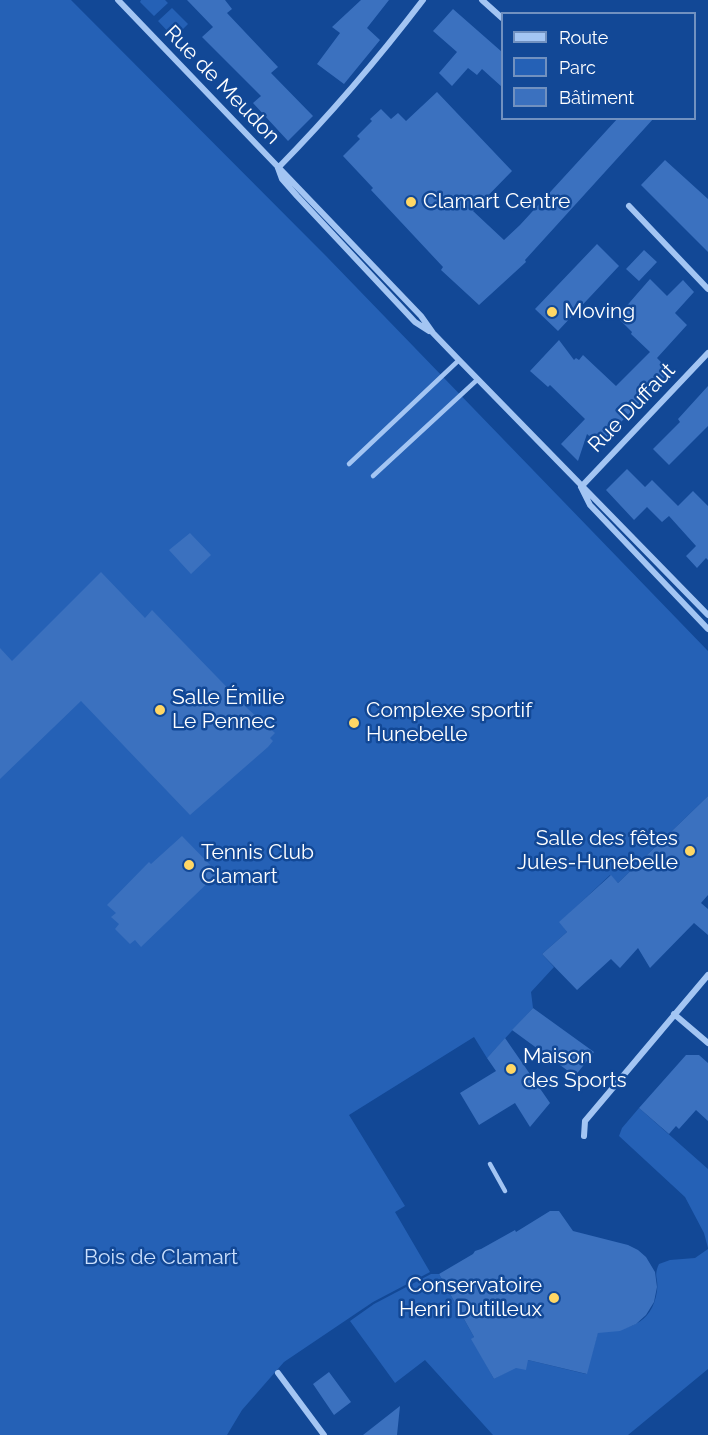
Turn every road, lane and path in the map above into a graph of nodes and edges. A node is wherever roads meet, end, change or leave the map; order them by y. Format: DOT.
graph roads {
  1 [pos="118,0"];
  2 [pos="423,0"];
  3 [pos="482,0"];
  4 [pos="501,17"];
  5 [pos="278,168"];
  6 [pos="629,206"];
  7 [pos="708,289"];
  8 [pos="708,353"];
  9 [pos="459,360"];
  10 [pos="477,379"];
  11 [pos="349,464"];
  12 [pos="373,476"];
  13 [pos="581,487"];
  14 [pos="708,615"];
  15 [pos="708,628"];
  16 [pos="708,975"];
  17 [pos="674,1014"];
  18 [pos="708,1043"];
  19 [pos="584,1136"];
  20 [pos="490,1164"];
  21 [pos="505,1191"];
  22 [pos="278,1373"];
  23 [pos="324,1435"];
  1 -- 5 [label="street, Rue de Meudon"];
  2 -- 5 [label="street"];
  3 -- 4 [label="street"];
  5 -- 9 [label="street, Rue de Meudon"];
  6 -- 7 [label="street"];
  8 -- 13 [label="street, Rue Duffaut"];
  9 -- 10 [label="street, Rue de Meudon"];
  9 -- 11 [label="lane"];
  10 -- 12 [label="lane"];
  10 -- 13 [label="street, Rue de Meudon"];
  13 -- 14 [label="street, Rue de Meudon"];
  13 -- 15 [label="street, Rue de Meudon"];
  16 -- 17 [label="street"];
  17 -- 18 [label="street"];
  17 -- 19 [label="street"];
  20 -- 21 [label="lane"];
  22 -- 23 [label="street"];
}
